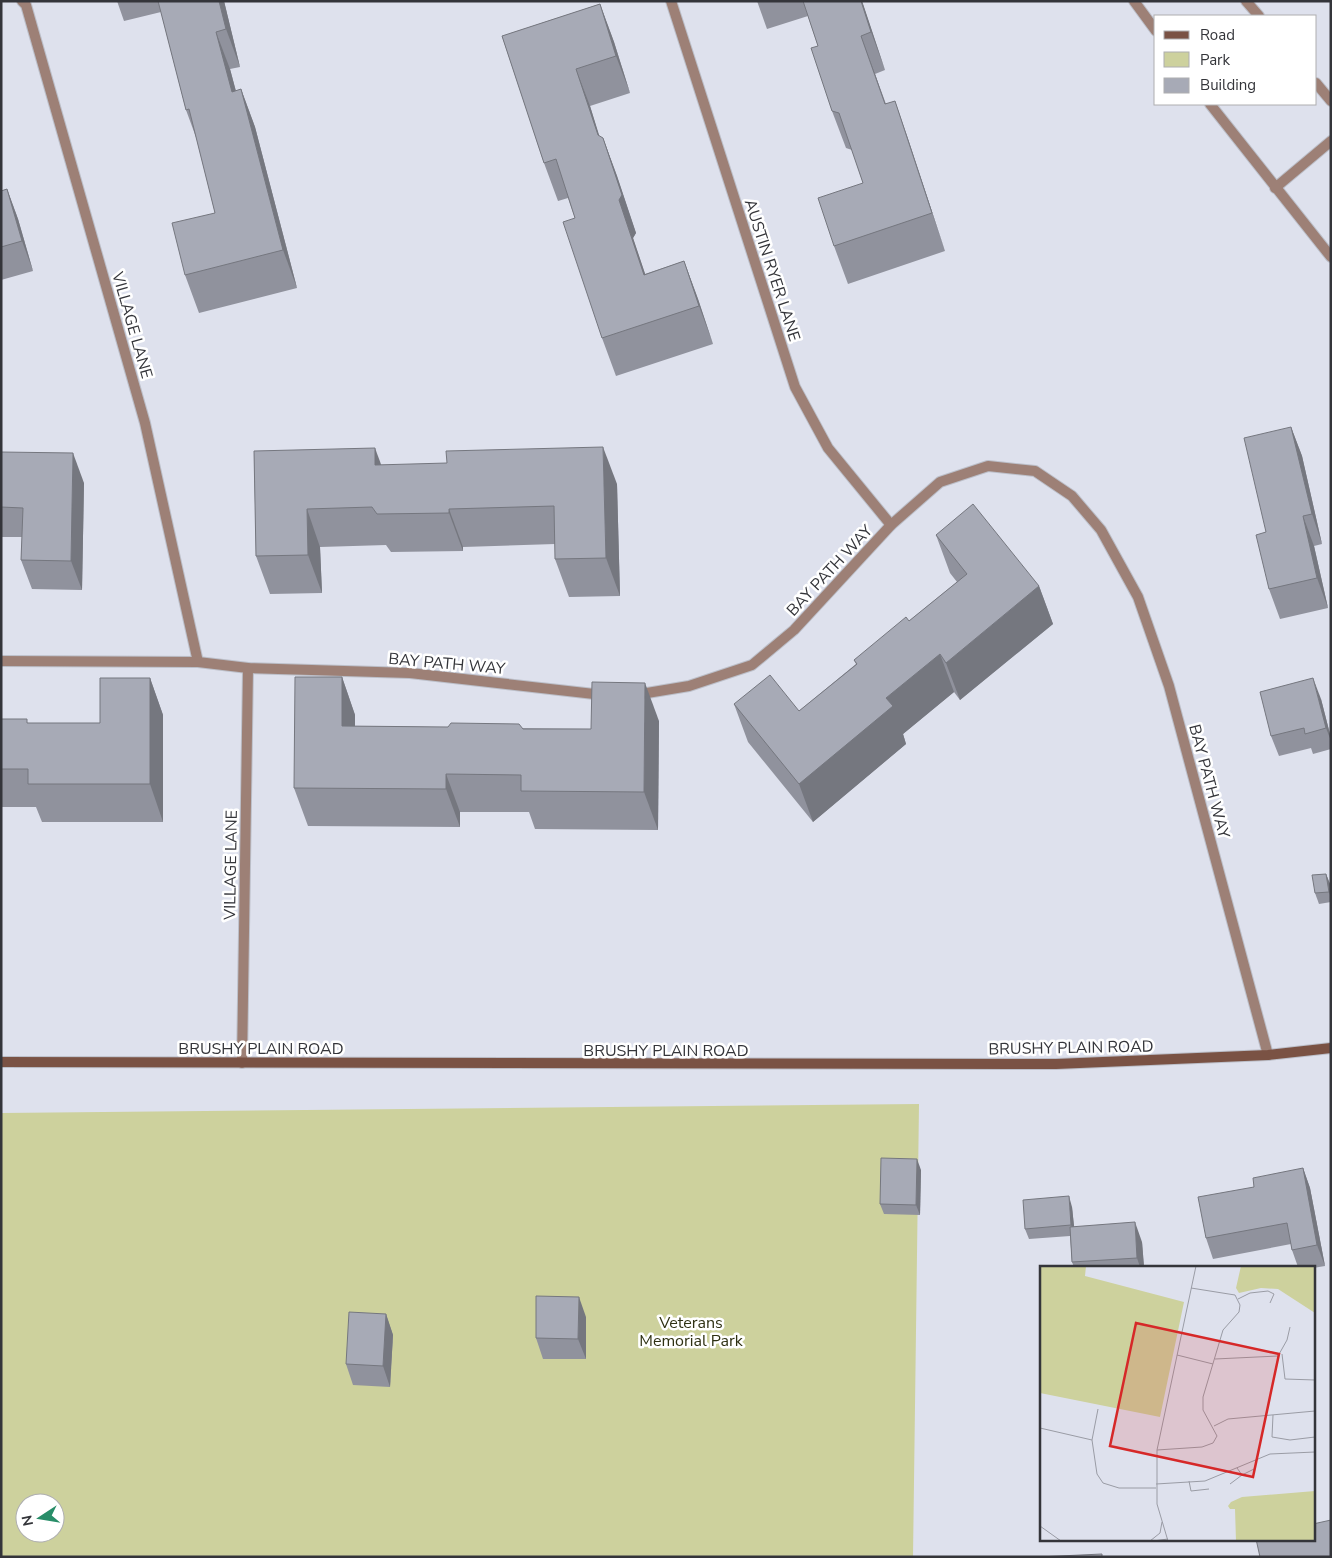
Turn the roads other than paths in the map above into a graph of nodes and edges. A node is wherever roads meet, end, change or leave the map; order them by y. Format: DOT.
graph roads {
  1 [pos="22,1"];
  2 [pos="671,1"];
  3 [pos="1134,1"];
  4 [pos="1246,1"];
  5 [pos="1258,15"];
  6 [pos="1154,28"];
  7 [pos="1317,84"];
  8 [pos="1331,101"];
  9 [pos="1211,105"];
  10 [pos="1331,141"];
  11 [pos="1275,188"];
  12 [pos="1331,257"];
  13 [pos="891,525"];
  14 [pos="1,661"];
  15 [pos="198,662"];
  16 [pos="248,668"];
  17 [pos="1331,1048"];
  18 [pos="1268,1055"];
  19 [pos="1,1062"];
  20 [pos="242,1063"];
  1 -- 15 [label="street, VILLAGE LANE"];
  2 -- 13 [label="street, AUSTIN RYER LANE"];
  3 -- 6 [label="street"];
  4 -- 5 [label="street"];
  7 -- 8 [label="street"];
  9 -- 11 [label="street"];
  10 -- 11 [label="street"];
  11 -- 12 [label="street"];
  13 -- 16 [label="street, BAY PATH WAY"];
  13 -- 18 [label="street, BAY PATH WAY"];
  14 -- 15 [label="street, BAY PATH WAY"];
  15 -- 16 [label="street, BAY PATH WAY"];
  16 -- 20 [label="street, VILLAGE LANE"];
  17 -- 18 [label="main road, BRUSHY PLAIN ROAD"];
  18 -- 20 [label="main road, BRUSHY PLAIN ROAD"];
  19 -- 20 [label="main road, BRUSHY PLAIN ROAD"];
}
